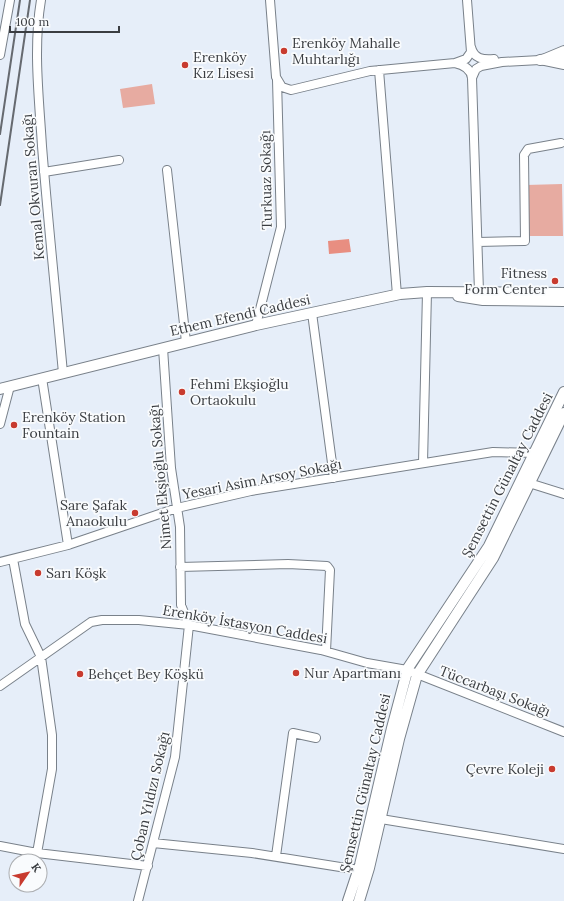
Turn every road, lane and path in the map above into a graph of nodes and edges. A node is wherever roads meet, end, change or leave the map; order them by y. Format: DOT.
graph roads {
  1 [pos="10,0"];
  2 [pos="41,0"];
  3 [pos="270,0"];
  4 [pos="467,0"];
  5 [pos="470,46"];
  6 [pos="564,50"];
  7 [pos="0,55"];
  8 [pos="564,58"];
  9 [pos="540,60"];
  10 [pos="502,62"];
  11 [pos="455,63"];
  12 [pos="564,65"];
  13 [pos="379,70"];
  14 [pos="472,78"];
  15 [pos="277,79"];
  16 [pos="561,143"];
  17 [pos="118,160"];
  18 [pos="168,170"];
  19 [pos="44,172"];
  20 [pos="478,242"];
  21 [pos="427,292"];
  22 [pos="440,292"];
  23 [pos="479,292"];
  24 [pos="564,293"];
  25 [pos="397,295"];
  26 [pos="564,301"];
  27 [pos="312,313"];
  28 [pos="256,325"];
  29 [pos="186,342"];
  30 [pos="163,348"];
  31 [pos="63,373"];
  32 [pos="42,378"];
  33 [pos="5,388"];
  34 [pos="564,392"];
  35 [pos="564,413"];
  36 [pos="0,424"];
  37 [pos="535,453"];
  38 [pos="423,463"];
  39 [pos="334,478"];
  40 [pos="530,483"];
  41 [pos="564,494"];
  42 [pos="177,508"];
  43 [pos="68,545"];
  44 [pos="13,559"];
  45 [pos="0,562"];
  46 [pos="180,568"];
  47 [pos="181,605"];
  48 [pos="174,623"];
  49 [pos="189,625"];
  50 [pos="326,651"];
  51 [pos="41,657"];
  52 [pos="407,670"];
  53 [pos="417,675"];
  54 [pos="0,686"];
  55 [pos="564,732"];
  56 [pos="316,738"];
  57 [pos="381,819"];
  58 [pos="154,843"];
  59 [pos="0,846"];
  60 [pos="564,849"];
  61 [pos="37,853"];
  62 [pos="48,854"];
  63 [pos="276,856"];
  64 [pos="148,866"];
  65 [pos="359,870"];
  66 [pos="138,901"];
  67 [pos="348,901"];
  68 [pos="359,901"];
  1 -- 7 [label="street"];
  2 -- 19 [label="street, Kemal Okvuran Sokağı"];
  3 -- 15 [label="street, Turkuaz Sokağı"];
  4 -- 5 [label="street"];
  5 -- 10 [label="street"];
  5 -- 11 [label="street"];
  6 -- 9 [label="street"];
  8 -- 9 [label="main road"];
  9 -- 10 [label="street"];
  9 -- 12 [label="street"];
  10 -- 14 [label="street"];
  11 -- 13 [label="street"];
  11 -- 14 [label="street"];
  13 -- 15 [label="street"];
  13 -- 25 [label="street"];
  14 -- 20 [label="street"];
  15 -- 28 [label="street, Turkuaz Sokağı"];
  16 -- 20 [label="street"];
  17 -- 19 [label="street"];
  18 -- 29 [label="street"];
  19 -- 31 [label="street, Kemal Okvuran Sokağı"];
  20 -- 23 [label="street"];
  21 -- 22 [label="main road, Ethem Efendi Caddesi"];
  21 -- 25 [label="main road, Ethem Efendi Caddesi"];
  21 -- 38 [label="street"];
  22 -- 23 [label="main road, Ethem Efendi Caddesi"];
  22 -- 26 [label="main road"];
  23 -- 24 [label="main road, Ethem Efendi Caddesi"];
  25 -- 27 [label="main road, Ethem Efendi Caddesi"];
  27 -- 28 [label="main road, Ethem Efendi Caddesi"];
  27 -- 39 [label="street"];
  28 -- 29 [label="main road, Ethem Efendi Caddesi"];
  29 -- 30 [label="main road, Ethem Efendi Caddesi"];
  30 -- 31 [label="main road, Ethem Efendi Caddesi"];
  30 -- 42 [label="street, Nimet Ekşioğlu Sokağı"];
  31 -- 32 [label="main road, Ethem Efendi Caddesi"];
  32 -- 33 [label="main road, Ethem Efendi Caddesi"];
  32 -- 43 [label="street"];
  33 -- 36 [label="street"];
  34 -- 37 [label="main road, Şemsettin Günaltay Caddesi"];
  35 -- 40 [label="main road, Şemsettin Günaltay Caddesi"];
  37 -- 38 [label="street, Yesari Asim Arsoy Sokağı"];
  37 -- 52 [label="main road, Şemsettin Günaltay Caddesi"];
  38 -- 39 [label="street, Yesari Asim Arsoy Sokağı"];
  39 -- 42 [label="street, Yesari Asim Arsoy Sokağı"];
  40 -- 41 [label="street"];
  40 -- 53 [label="main road, Şemsettin Günaltay Caddesi"];
  42 -- 43 [label="street, Yesari Asim Arsoy Sokağı"];
  42 -- 46 [label="street, Nimet Ekşioğlu Sokağı"];
  43 -- 44 [label="street, Yesari Asim Arsoy Sokağı"];
  44 -- 45 [label="street, Yesari Asim Arsoy Sokağı"];
  44 -- 51 [label="street"];
  46 -- 47 [label="street, Nimet Ekşioğlu Sokağı"];
  46 -- 50 [label="street"];
  47 -- 48 [label="street, Nimet Ekşioğlu Sokağı"];
  47 -- 49 [label="street, Nimet Ekşioğlu Sokağı"];
  48 -- 49 [label="street, Erenköy İstasyon Caddesi"];
  48 -- 51 [label="street, Erenköy İstasyon Caddesi"];
  49 -- 50 [label="street, Erenköy İstasyon Caddesi"];
  49 -- 58 [label="street, Çoban Yıldızı Sokağı"];
  50 -- 52 [label="street, Erenköy İstasyon Caddesi"];
  51 -- 54 [label="street, Erenköy İstasyon Caddesi"];
  51 -- 61 [label="street"];
  52 -- 53 [label="street"];
  52 -- 65 [label="main road, Şemsettin Günaltay Caddesi"];
  53 -- 55 [label="street, Tüccarbaşı Sokağı"];
  53 -- 57 [label="main road, Şemsettin Günaltay Caddesi"];
  56 -- 63 [label="street"];
  57 -- 60 [label="street"];
  57 -- 68 [label="main road, Şemsettin Günaltay Caddesi"];
  58 -- 63 [label="street"];
  58 -- 64 [label="street, Çoban Yıldızı Sokağı"];
  59 -- 61 [label="street"];
  62 -- 64 [label="street"];
  63 -- 65 [label="street"];
  64 -- 66 [label="street, Çoban Yıldızı Sokağı"];
  65 -- 67 [label="main road, Şemsettin Günaltay Caddesi"];
}
